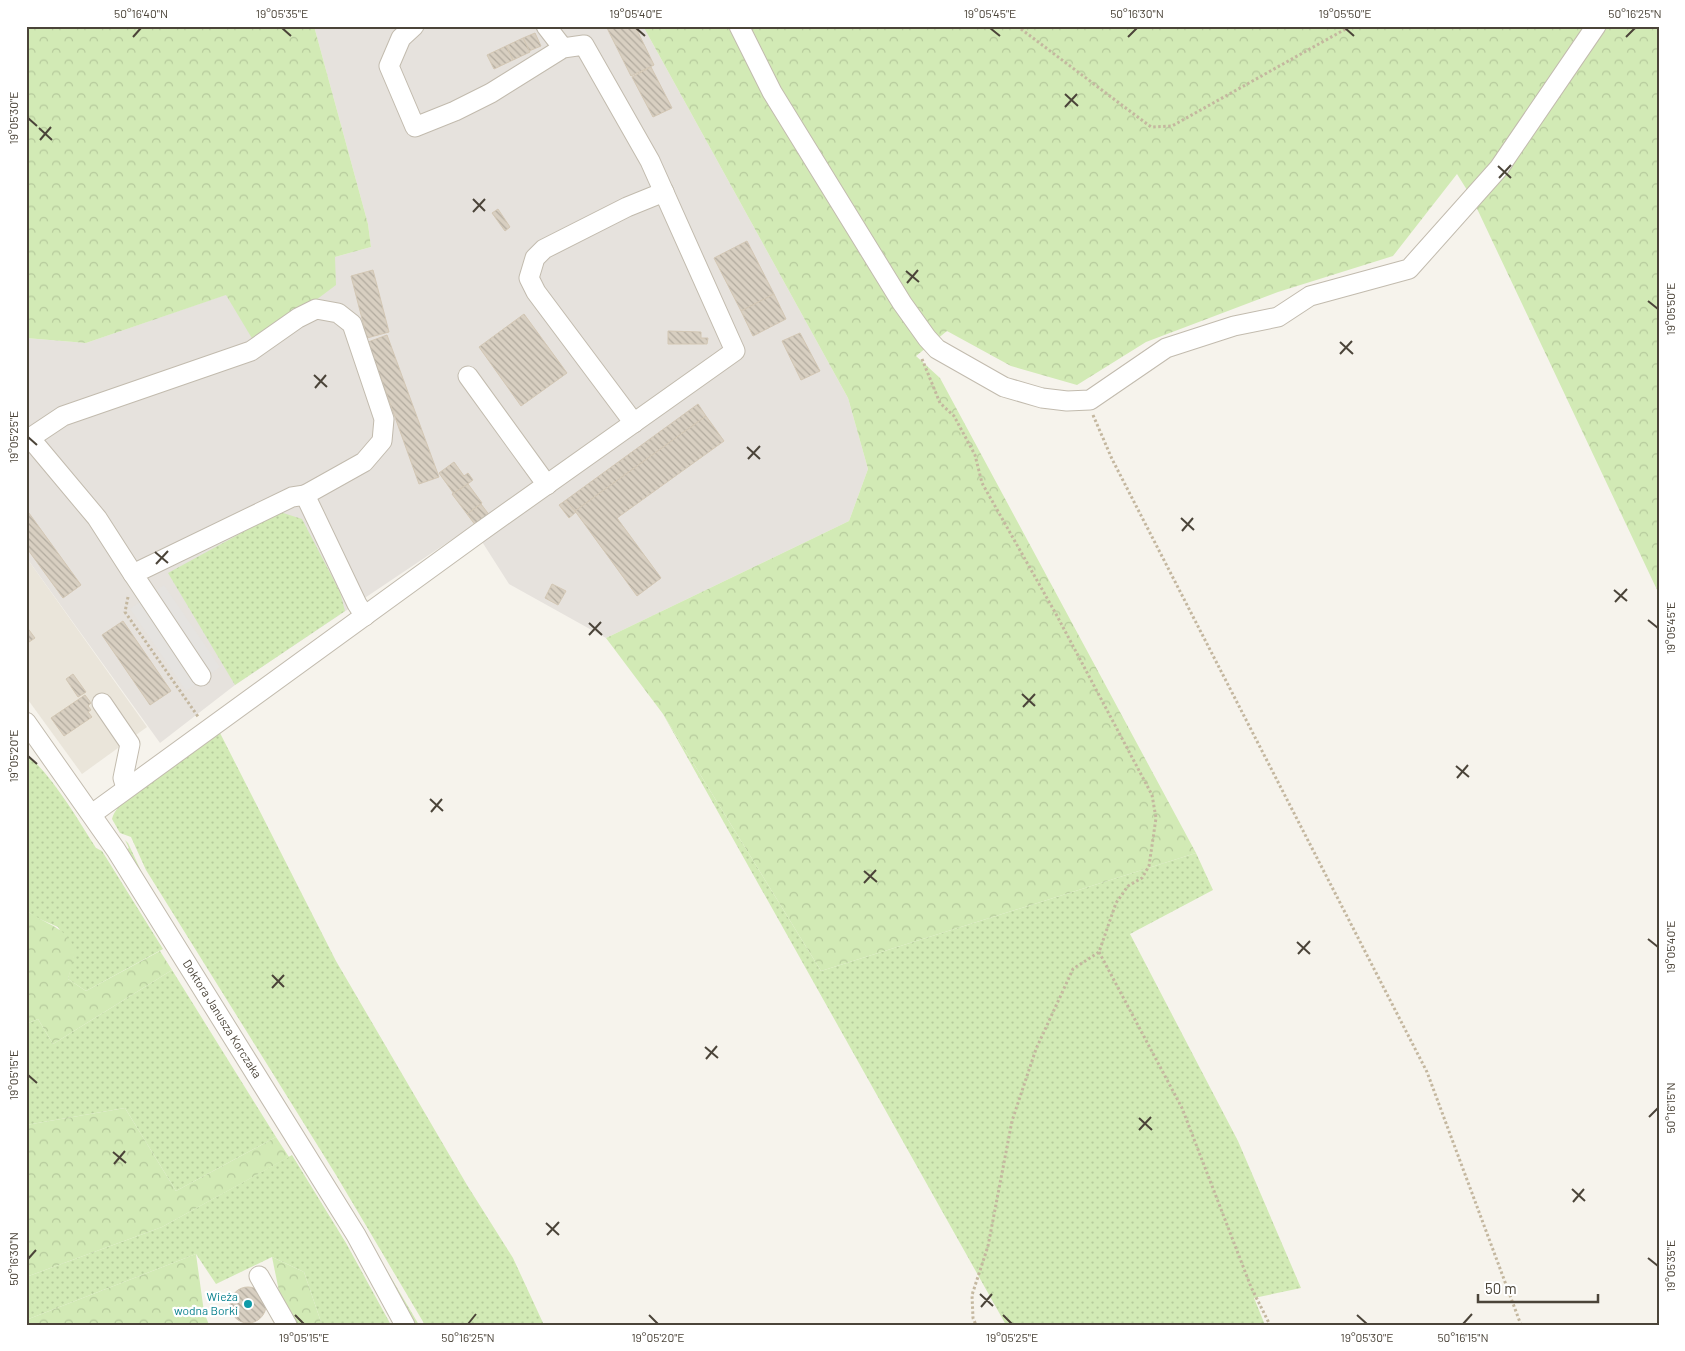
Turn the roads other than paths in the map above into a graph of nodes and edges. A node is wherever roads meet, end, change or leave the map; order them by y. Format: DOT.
graph roads {
  1 [pos="414,26"];
  2 [pos="546,26"];
  3 [pos="739,26"];
  4 [pos="1596,26"];
  5 [pos="563,48"];
  6 [pos="664,192"];
  7 [pos="468,376"];
  8 [pos="634,423"];
  9 [pos="547,485"];
  10 [pos="305,495"];
  11 [pos="133,574"];
  12 [pos="365,616"];
  13 [pos="201,676"];
  14 [pos="102,702"];
  15 [pos="26,722"];
  16 [pos="126,788"];
  17 [pos="92,814"];
  18 [pos="259,1276"];
  19 [pos="287,1325"];
  20 [pos="405,1325"];
  1 -- 5 [label="street"];
  2 -- 5 [label="street"];
  3 -- 4 [label="street"];
  5 -- 6 [label="street"];
  6 -- 8 [label="street"];
  6 -- 8 [label="street"];
  7 -- 9 [label="street"];
  8 -- 9 [label="street"];
  9 -- 12 [label="street"];
  10 -- 11 [label="street"];
  10 -- 11 [label="street"];
  10 -- 12 [label="street"];
  11 -- 13 [label="street"];
  12 -- 16 [label="street"];
  14 -- 16 [label="street"];
  15 -- 17 [label="street, Doktora Janusza Korczaka"];
  16 -- 17 [label="street"];
  17 -- 20 [label="street, Doktora Janusza Korczaka"];
  18 -- 19 [label="street"];
}
